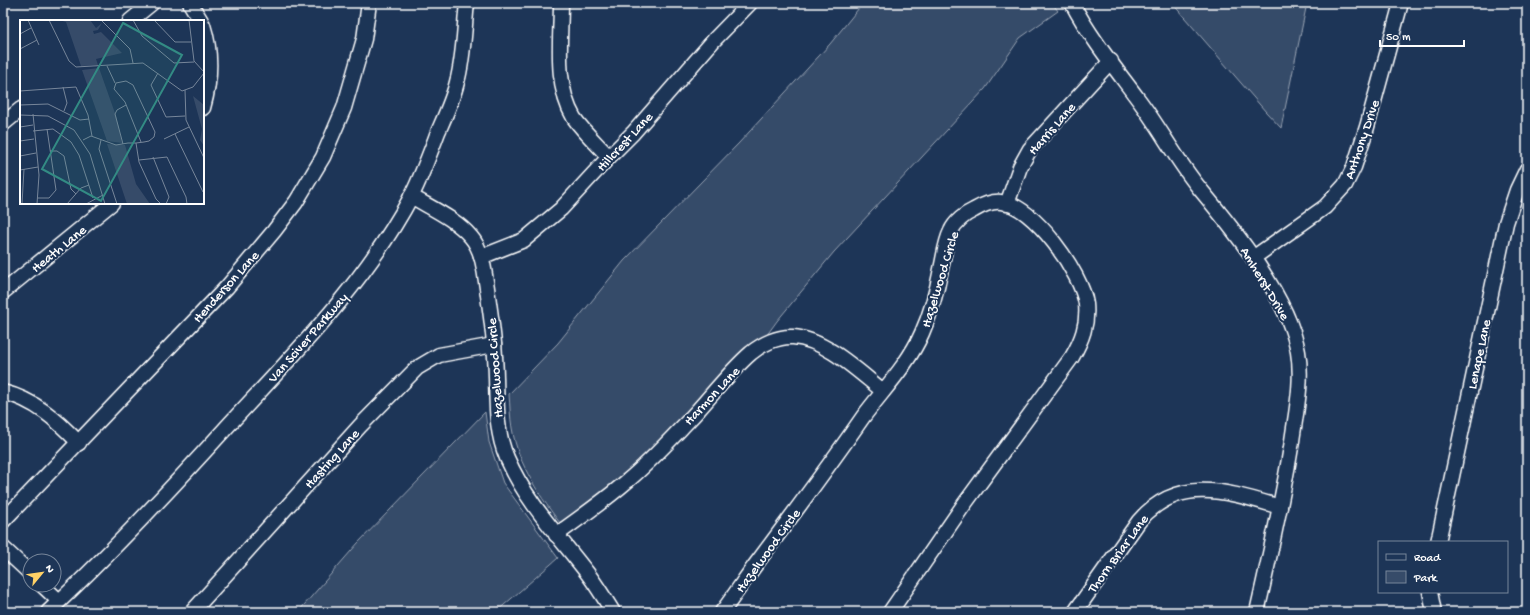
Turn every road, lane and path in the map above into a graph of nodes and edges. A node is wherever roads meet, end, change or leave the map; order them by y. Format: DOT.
graph roads {
  1 [pos="152,3"];
  2 [pos="190,3"];
  3 [pos="369,3"];
  4 [pos="466,3"];
  5 [pos="561,3"];
  6 [pos="750,3"];
  7 [pos="1072,3"];
  8 [pos="1401,3"];
  9 [pos="131,20"];
  10 [pos="200,20"];
  11 [pos="204,28"];
  12 [pos="1111,61"];
  13 [pos="204,105"];
  14 [pos="20,111"];
  15 [pos="3,124"];
  16 [pos="609,157"];
  17 [pos="1527,169"];
  18 [pos="411,196"];
  19 [pos="111,204"];
  20 [pos="1007,204"];
  21 [pos="481,257"];
  22 [pos="1253,258"];
  23 [pos="3,292"];
  24 [pos="494,345"];
  25 [pos="883,391"];
  26 [pos="3,392"];
  27 [pos="79,443"];
  28 [pos="1280,507"];
  29 [pos="3,522"];
  30 [pos="556,535"];
  31 [pos="1438,541"];
  32 [pos="3,548"];
  33 [pos="22,566"];
  34 [pos="50,593"];
  35 [pos="1430,593"];
  36 [pos="59,602"];
  37 [pos="48,612"];
  38 [pos="192,612"];
  39 [pos="613,612"];
  40 [pos="722,612"];
  41 [pos="890,612"];
  42 [pos="1075,612"];
  43 [pos="1257,612"];
  44 [pos="1434,612"];
  1 -- 9 [label="street"];
  2 -- 10 [label="street"];
  3 -- 27 [label="street, Henderson Lane"];
  4 -- 18 [label="street, Van Sciver Parkway"];
  5 -- 16 [label="street"];
  6 -- 16 [label="street, Hillcrest Lane"];
  7 -- 12 [label="street, Amherst Drive"];
  8 -- 22 [label="street, Anthony Drive"];
  11 -- 13 [label="street"];
  12 -- 20 [label="street, Harris Lane"];
  12 -- 22 [label="street, Amherst Drive"];
  14 -- 15 [label="street"];
  16 -- 21 [label="street, Hillcrest Lane"];
  17 -- 31 [label="street, Lenape Lane"];
  18 -- 21 [label="street, Hazelwood Circle"];
  18 -- 36 [label="street, Van Sciver Parkway"];
  19 -- 23 [label="street, Heath Lane"];
  20 -- 25 [label="street, Hazelwood Circle"];
  20 -- 41 [label="street, Hazelwood Circle"];
  21 -- 24 [label="street, Hazelwood Circle"];
  22 -- 28 [label="street, Amherst Drive"];
  24 -- 30 [label="street, Hazelwood Circle"];
  24 -- 38 [label="street, Hasting Lane"];
  25 -- 30 [label="street, Harmon Lane"];
  25 -- 40 [label="street, Hazelwood Circle"];
  26 -- 27 [label="street"];
  27 -- 29 [label="street, Henderson Lane"];
  28 -- 42 [label="street, Thorn Briar Lane"];
  28 -- 43 [label="street, Amherst Drive"];
  30 -- 39 [label="street, Hazelwood Circle"];
  32 -- 33 [label="street"];
  34 -- 36 [label="street"];
  35 -- 44 [label="street"];
  36 -- 37 [label="street, Van Sciver Parkway"];
}
